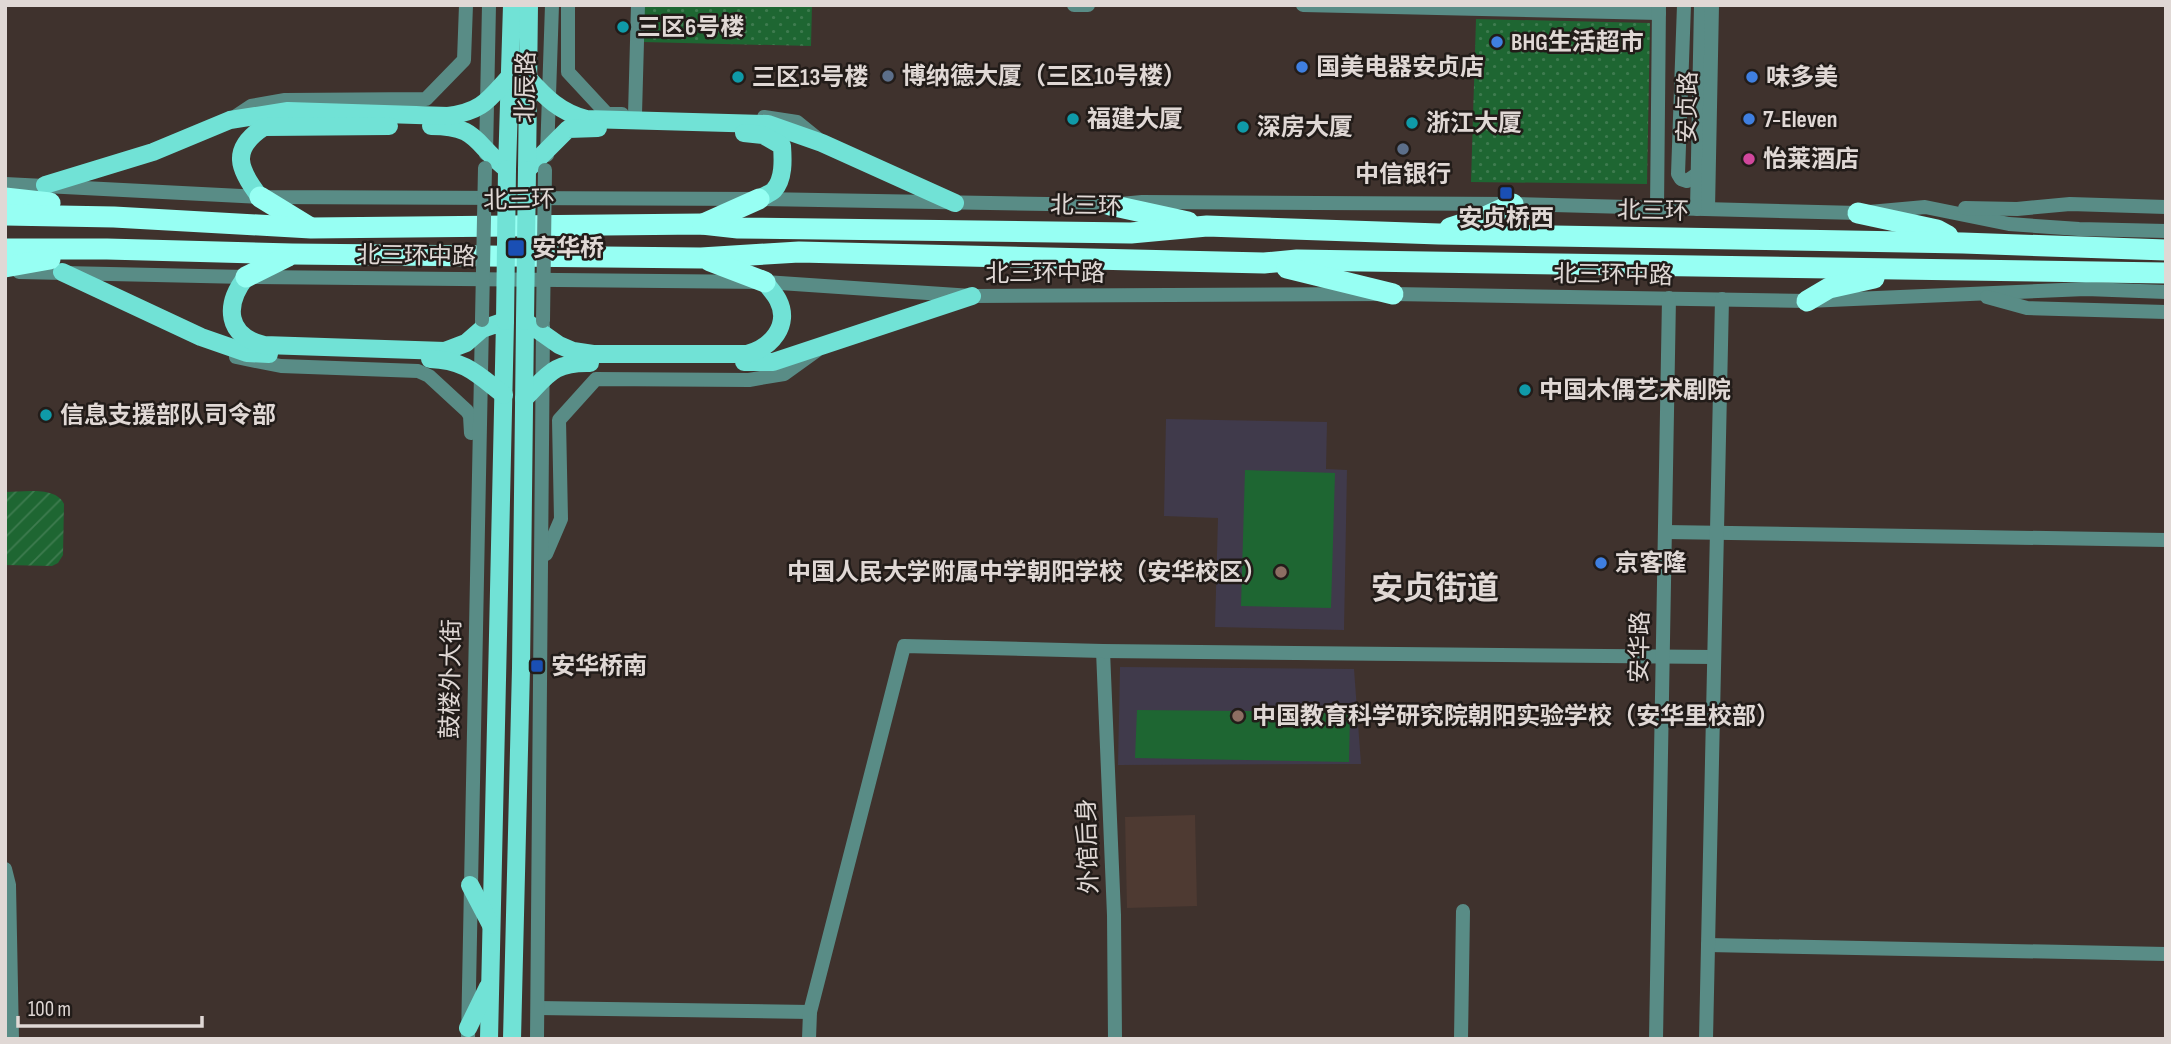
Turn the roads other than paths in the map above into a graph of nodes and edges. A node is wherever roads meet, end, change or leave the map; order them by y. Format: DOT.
graph roads {
  1 [pos="466,5"];
  2 [pos="489,5"];
  3 [pos="512,5"];
  4 [pos="529,5"];
  5 [pos="552,5"];
  6 [pos="568,5"];
  7 [pos="638,5"];
  8 [pos="1073,5"];
  9 [pos="1088,5"];
  10 [pos="1303,5"];
  11 [pos="1684,5"];
  12 [pos="1700,5"];
  13 [pos="1712,5"];
  14 [pos="1454,7"];
  15 [pos="1659,9"];
  16 [pos="519,77"];
  17 [pos="487,100"];
  18 [pos="550,103"];
  19 [pos="1658,110"];
  20 [pos="635,114"];
  21 [pos="230,120"];
  22 [pos="822,142"];
  23 [pos="548,148"];
  24 [pos="1678,150"];
  25 [pos="486,159"];
  26 [pos="507,169"];
  27 [pos="527,170"];
  28 [pos="1697,174"];
  29 [pos="5,184"];
  30 [pos="46,185"];
  31 [pos="260,197"];
  32 [pos="5,198"];
  33 [pos="759,198"];
  34 [pos="954,203"];
  35 [pos="1513,204"];
  36 [pos="1110,205"];
  37 [pos="2166,206"];
  38 [pos="1925,207"];
  39 [pos="1657,208"];
  40 [pos="1703,209"];
  41 [pos="1858,213"];
  42 [pos="5,215"];
  43 [pos="114,217"];
  44 [pos="702,224"];
  45 [pos="1207,226"];
  46 [pos="311,228"];
  47 [pos="2166,231"];
  48 [pos="1439,234"];
  49 [pos="2082,238"];
  50 [pos="1963,243"];
  51 [pos="5,249"];
  52 [pos="107,249"];
  53 [pos="2166,250"];
  54 [pos="292,254"];
  55 [pos="701,258"];
  56 [pos="1264,263"];
  57 [pos="5,267"];
  58 [pos="1909,270"];
  59 [pos="5,272"];
  60 [pos="62,272"];
  61 [pos="2166,273"];
  62 [pos="246,277"];
  63 [pos="2086,280"];
  64 [pos="765,282"];
  65 [pos="2166,292"];
  66 [pos="1972,293"];
  67 [pos="1393,294"];
  68 [pos="972,296"];
  69 [pos="1669,298"];
  70 [pos="1722,299"];
  71 [pos="1807,300"];
  72 [pos="2166,312"];
  73 [pos="505,321"];
  74 [pos="525,321"];
  75 [pos="482,325"];
  76 [pos="543,327"];
  77 [pos="201,337"];
  78 [pos="826,343"];
  79 [pos="480,377"];
  80 [pos="544,379"];
  81 [pos="503,395"];
  82 [pos="524,399"];
  83 [pos="1665,531"];
  84 [pos="1717,533"];
  85 [pos="2166,540"];
  86 [pos="478,558"];
  87 [pos="543,562"];
  88 [pos="1102,651"];
  89 [pos="1663,656"];
  90 [pos="1714,657"];
  91 [pos="5,869"];
  92 [pos="470,885"];
  93 [pos="1463,911"];
  94 [pos="492,928"];
  95 [pos="1708,945"];
  96 [pos="2166,954"];
  97 [pos="491,981"];
  98 [pos="538,1008"];
  99 [pos="810,1012"];
  100 [pos="468,1033"];
  101 [pos="12,1039"];
  102 [pos="489,1039"];
  103 [pos="512,1039"];
  104 [pos="537,1039"];
  105 [pos="808,1039"];
  106 [pos="1115,1039"];
  107 [pos="1461,1039"];
  108 [pos="1656,1039"];
  109 [pos="1706,1039"];
  1 -- 21 [label="street"];
  2 -- 17 [label="street, 北辰路"];
  3 -- 16 [label="main road, 北辰路"];
  4 -- 16 [label="main road, 北辰路"];
  5 -- 18 [label="street, 北辰路"];
  6 -- 20 [label="street"];
  7 -- 20 [label="street"];
  8 -- 9 [label="street"];
  10 -- 14 [label="street"];
  11 -- 24 [label="street, 安贞路"];
  12 -- 28 [label="street, 安贞路"];
  13 -- 40 [label="street, 安贞路"];
  14 -- 15 [label="street"];
  15 -- 19 [label="street, 安贞路"];
  16 -- 17 [label="main road"];
  16 -- 18 [label="main road"];
  16 -- 26 [label="main road, 北辰路"];
  16 -- 27 [label="main road, 北辰路"];
  17 -- 21 [label="main road"];
  17 -- 25 [label="street, 北辰路"];
  18 -- 22 [label="main road"];
  18 -- 23 [label="street, 北辰路"];
  19 -- 24 [label="street"];
  19 -- 39 [label="street, 安贞路"];
  20 -- 22 [label="street"];
  21 -- 30 [label="main road"];
  22 -- 34 [label="main road"];
  23 -- 27 [label="main road"];
  23 -- 33 [label="main road"];
  23 -- 76 [label="street, 北辰路, bridge"];
  24 -- 28 [label="street, 安贞路"];
  25 -- 26 [label="main road"];
  25 -- 31 [label="main road"];
  25 -- 75 [label="street, bridge"];
  26 -- 73 [label="main road, bridge"];
  27 -- 74 [label="main road, bridge"];
  28 -- 40 [label="street, 安贞路"];
  29 -- 30 [label="street"];
  30 -- 31 [label="street"];
  31 -- 33 [label="street"];
  31 -- 46 [label="highway"];
  32 -- 43 [label="highway"];
  33 -- 34 [label="street"];
  33 -- 44 [label="highway"];
  34 -- 36 [label="street"];
  35 -- 36 [label="street"];
  35 -- 39 [label="street"];
  35 -- 48 [label="highway"];
  36 -- 45 [label="highway"];
  37 -- 38 [label="street"];
  38 -- 41 [label="street"];
  38 -- 49 [label="street"];
  39 -- 40 [label="street"];
  40 -- 41 [label="street"];
  41 -- 50 [label="highway"];
  42 -- 43 [label="highway, 北三环"];
  43 -- 46 [label="highway, 北三环"];
  44 -- 45 [label="highway, 北三环"];
  44 -- 46 [label="highway, 北三环"];
  45 -- 48 [label="highway, 北三环"];
  47 -- 49 [label="street"];
  48 -- 50 [label="highway, 北三环"];
  49 -- 50 [label="highway, 北三环"];
  49 -- 53 [label="highway, 北三环"];
  51 -- 52 [label="highway"];
  52 -- 54 [label="highway"];
  52 -- 57 [label="highway"];
  54 -- 55 [label="highway"];
  54 -- 62 [label="highway"];
  55 -- 56 [label="highway"];
  55 -- 64 [label="highway"];
  56 -- 58 [label="highway"];
  56 -- 67 [label="highway"];
  58 -- 63 [label="highway"];
  58 -- 71 [label="highway"];
  59 -- 60 [label="street, 北三环中路"];
  60 -- 62 [label="street, 北三环中路"];
  60 -- 77 [label="main road"];
  61 -- 63 [label="highway"];
  62 -- 64 [label="street, 北三环中路"];
  62 -- 75 [label="main road"];
  63 -- 65 [label="street, 北三环中路"];
  63 -- 66 [label="street, 北三环中路"];
  64 -- 68 [label="street, 北三环中路"];
  64 -- 76 [label="main road"];
  66 -- 71 [label="street, 北三环中路"];
  66 -- 72 [label="street"];
  67 -- 68 [label="street, 北三环中路"];
  67 -- 69 [label="street, 北三环中路"];
  68 -- 78 [label="main road"];
  69 -- 70 [label="street, 北三环中路"];
  69 -- 83 [label="street, 安华路"];
  70 -- 71 [label="street, 北三环中路"];
  70 -- 84 [label="street"];
  73 -- 75 [label="main road"];
  73 -- 81 [label="main road, 鼓楼外大街"];
  74 -- 76 [label="main road"];
  74 -- 82 [label="main road"];
  75 -- 79 [label="street, 鼓楼外大街"];
  76 -- 80 [label="street"];
  77 -- 79 [label="main road"];
  77 -- 86 [label="street"];
  78 -- 80 [label="main road"];
  78 -- 87 [label="street"];
  79 -- 81 [label="main road"];
  79 -- 86 [label="street, 鼓楼外大街"];
  80 -- 82 [label="main road"];
  80 -- 87 [label="street"];
  81 -- 94 [label="main road, 鼓楼外大街"];
  82 -- 103 [label="main road"];
  83 -- 84 [label="street"];
  83 -- 89 [label="street, 安华路"];
  84 -- 85 [label="street"];
  84 -- 90 [label="street"];
  86 -- 92 [label="street, 鼓楼外大街"];
  87 -- 98 [label="street"];
  88 -- 89 [label="street"];
  88 -- 99 [label="street"];
  88 -- 106 [label="street, 外馆后身"];
  89 -- 90 [label="street"];
  89 -- 108 [label="street, 安华路"];
  90 -- 95 [label="street"];
  91 -- 101 [label="street"];
  92 -- 94 [label="main road"];
  92 -- 100 [label="street, 鼓楼外大街"];
  93 -- 107 [label="street"];
  94 -- 97 [label="main road, 鼓楼外大街"];
  95 -- 96 [label="street"];
  95 -- 109 [label="street"];
  97 -- 100 [label="main road"];
  97 -- 102 [label="main road, 鼓楼外大街"];
  98 -- 99 [label="street"];
  98 -- 104 [label="street"];
  99 -- 105 [label="street"];
}
